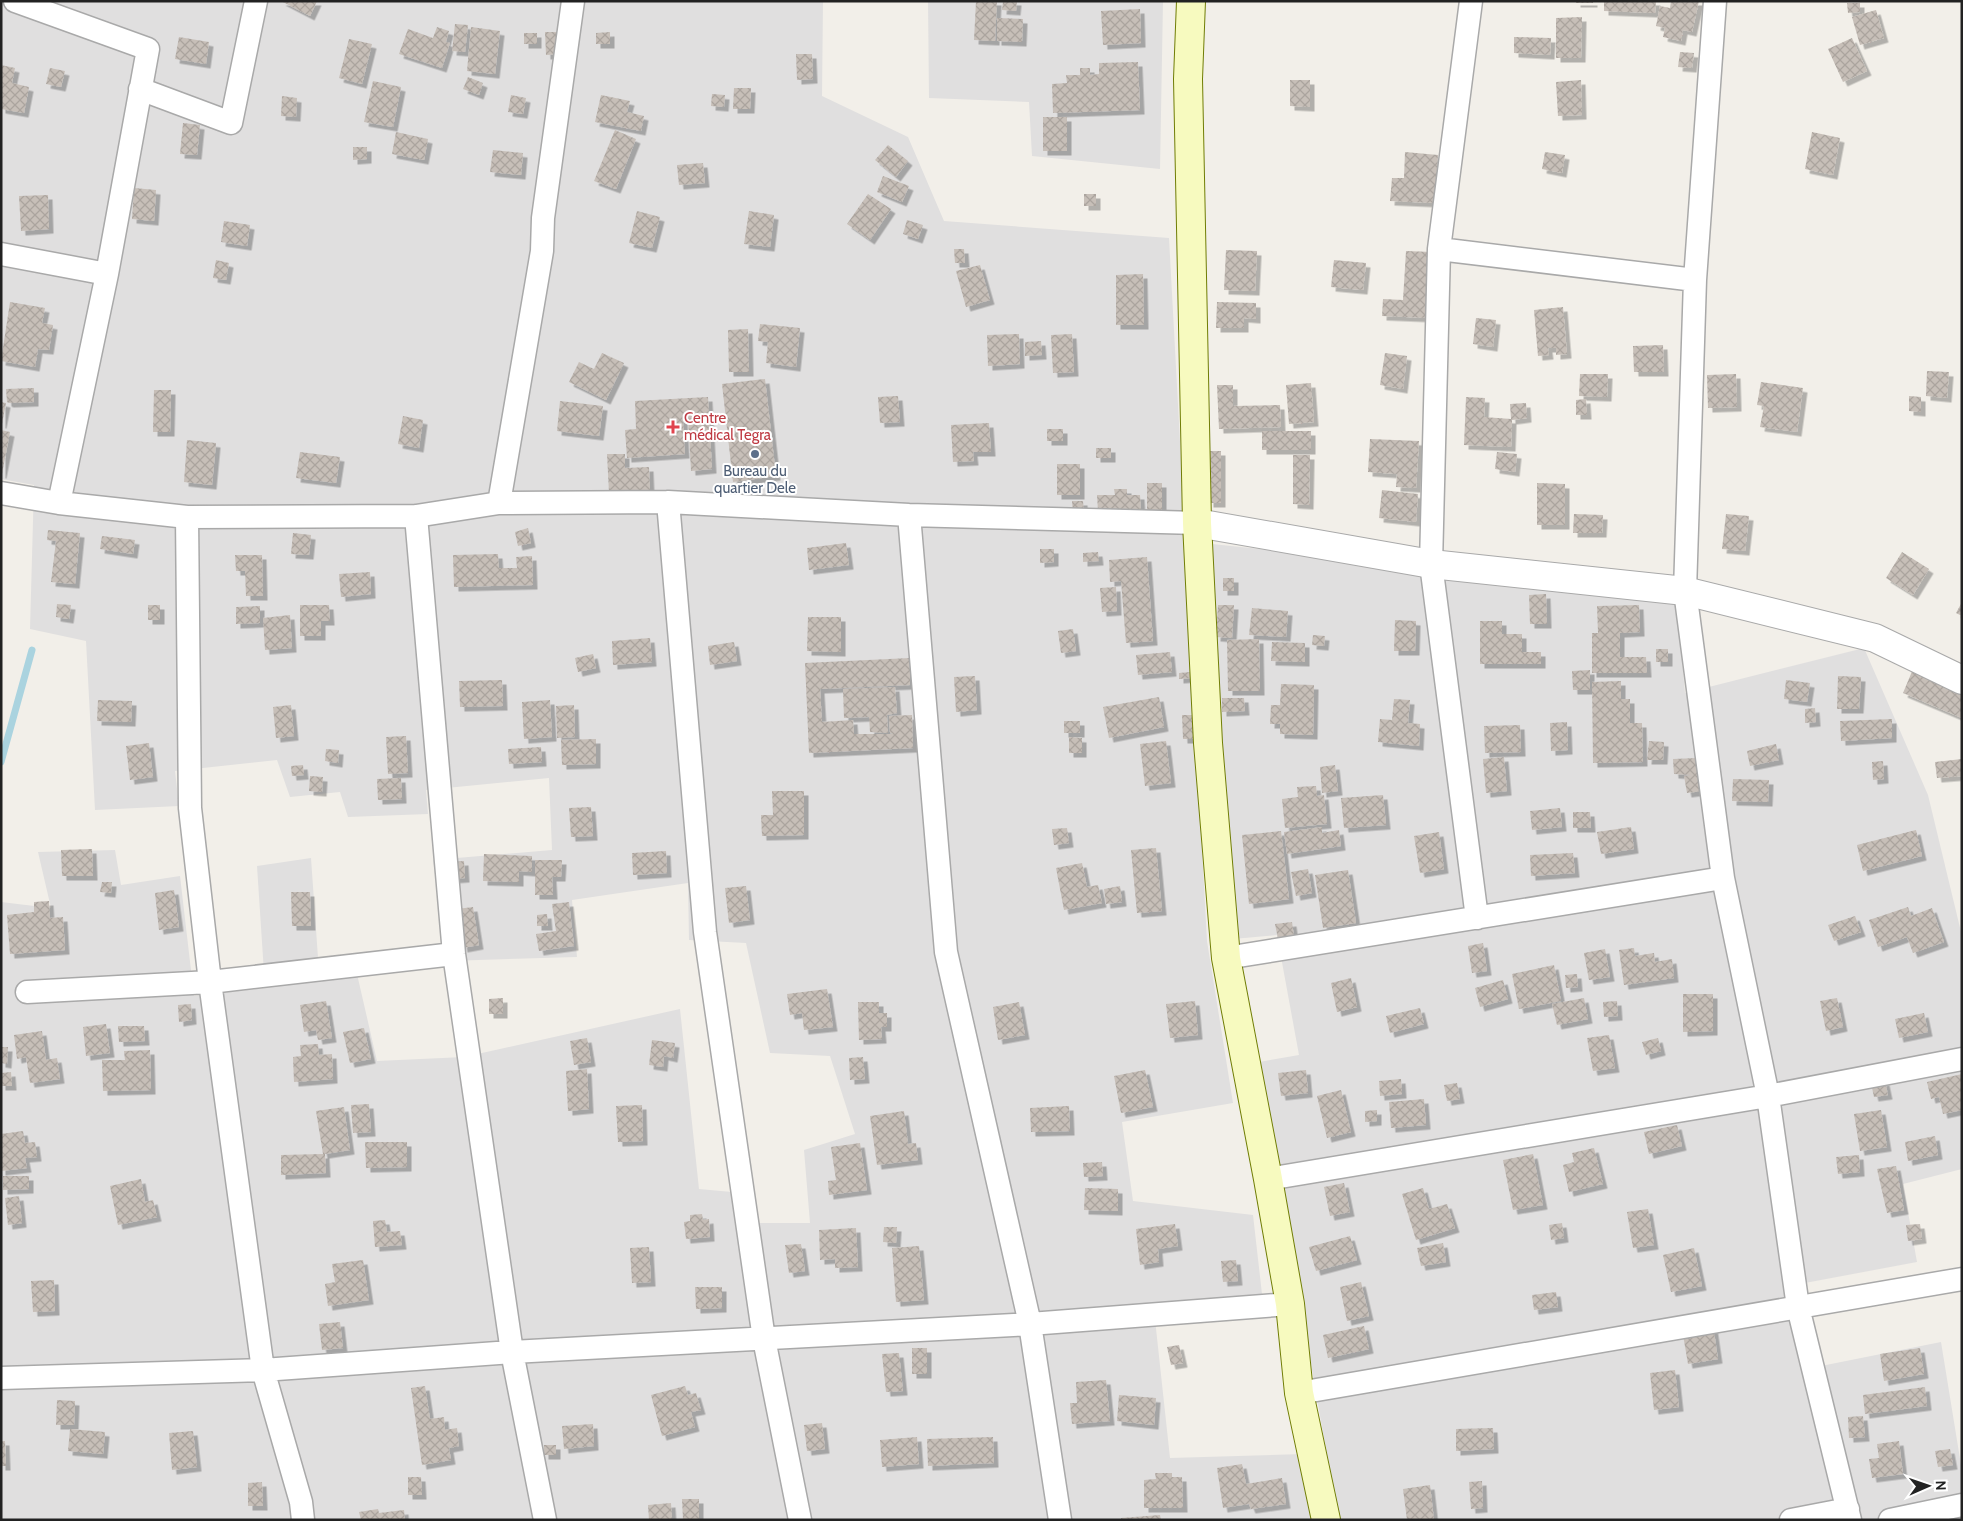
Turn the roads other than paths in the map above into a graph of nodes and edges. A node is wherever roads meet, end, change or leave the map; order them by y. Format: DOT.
graph roads {
  1 [pos="15,1"];
  2 [pos="256,1"];
  3 [pos="573,1"];
  4 [pos="1191,1"];
  5 [pos="1471,1"];
  6 [pos="1715,1"];
  7 [pos="140,89"];
  8 [pos="1440,249"];
  9 [pos="1,254"];
  10 [pos="108,274"];
  11 [pos="1695,280"];
  12 [pos="1,493"];
  13 [pos="499,502"];
  14 [pos="668,502"];
  15 [pos="59,504"];
  16 [pos="909,515"];
  17 [pos="416,516"];
  18 [pos="187,517"];
  19 [pos="1197,523"];
  20 [pos="1431,564"];
  21 [pos="1685,591"];
  22 [pos="1962,680"];
  23 [pos="1723,878"];
  24 [pos="1477,918"];
  25 [pos="454,954"];
  26 [pos="1226,958"];
  27 [pos="210,982"];
  28 [pos="27,992"];
  29 [pos="1962,1059"];
  30 [pos="1768,1096"];
  31 [pos="1268,1178"];
  32 [pos="1962,1280"];
  33 [pos="1290,1304"];
  34 [pos="1798,1307"];
  35 [pos="1030,1324"];
  36 [pos="764,1339"];
  37 [pos="512,1352"];
  38 [pos="263,1370"];
  39 [pos="1,1378"];
  40 [pos="1299,1393"];
  41 [pos="1962,1505"];
  42 [pos="1849,1514"];
  43 [pos="303,1520"];
  44 [pos="545,1520"];
  45 [pos="800,1520"];
  46 [pos="1060,1520"];
  47 [pos="1326,1520"];
  48 [pos="1791,1520"];
  49 [pos="1890,1520"];
  1 -- 7 [label="street"];
  2 -- 7 [label="street"];
  3 -- 13 [label="street"];
  4 -- 19 [label="main road"];
  5 -- 8 [label="street"];
  6 -- 11 [label="street"];
  7 -- 10 [label="street"];
  8 -- 11 [label="street"];
  8 -- 20 [label="street"];
  9 -- 10 [label="street"];
  10 -- 15 [label="street"];
  11 -- 21 [label="street"];
  12 -- 15 [label="street"];
  13 -- 14 [label="street"];
  13 -- 17 [label="street"];
  14 -- 16 [label="street"];
  14 -- 36 [label="street"];
  15 -- 18 [label="street"];
  16 -- 19 [label="street"];
  16 -- 35 [label="street"];
  17 -- 18 [label="street"];
  17 -- 25 [label="street"];
  18 -- 27 [label="street"];
  19 -- 20 [label="street"];
  19 -- 26 [label="main road"];
  20 -- 21 [label="street"];
  20 -- 24 [label="street"];
  21 -- 22 [label="street"];
  21 -- 23 [label="street"];
  23 -- 24 [label="street"];
  23 -- 30 [label="street"];
  24 -- 26 [label="street"];
  25 -- 27 [label="street"];
  25 -- 37 [label="street"];
  26 -- 31 [label="main road"];
  27 -- 28 [label="street"];
  27 -- 38 [label="street"];
  29 -- 30 [label="street"];
  30 -- 31 [label="street"];
  30 -- 34 [label="street"];
  31 -- 33 [label="main road"];
  32 -- 34 [label="street"];
  33 -- 35 [label="street"];
  33 -- 40 [label="main road"];
  34 -- 40 [label="street"];
  34 -- 42 [label="street"];
  35 -- 36 [label="street"];
  35 -- 46 [label="street"];
  36 -- 37 [label="street"];
  36 -- 45 [label="street"];
  37 -- 38 [label="street"];
  37 -- 44 [label="street"];
  38 -- 39 [label="street"];
  38 -- 43 [label="street"];
  40 -- 47 [label="main road"];
  41 -- 49 [label="street"];
  42 -- 48 [label="street"];
}
